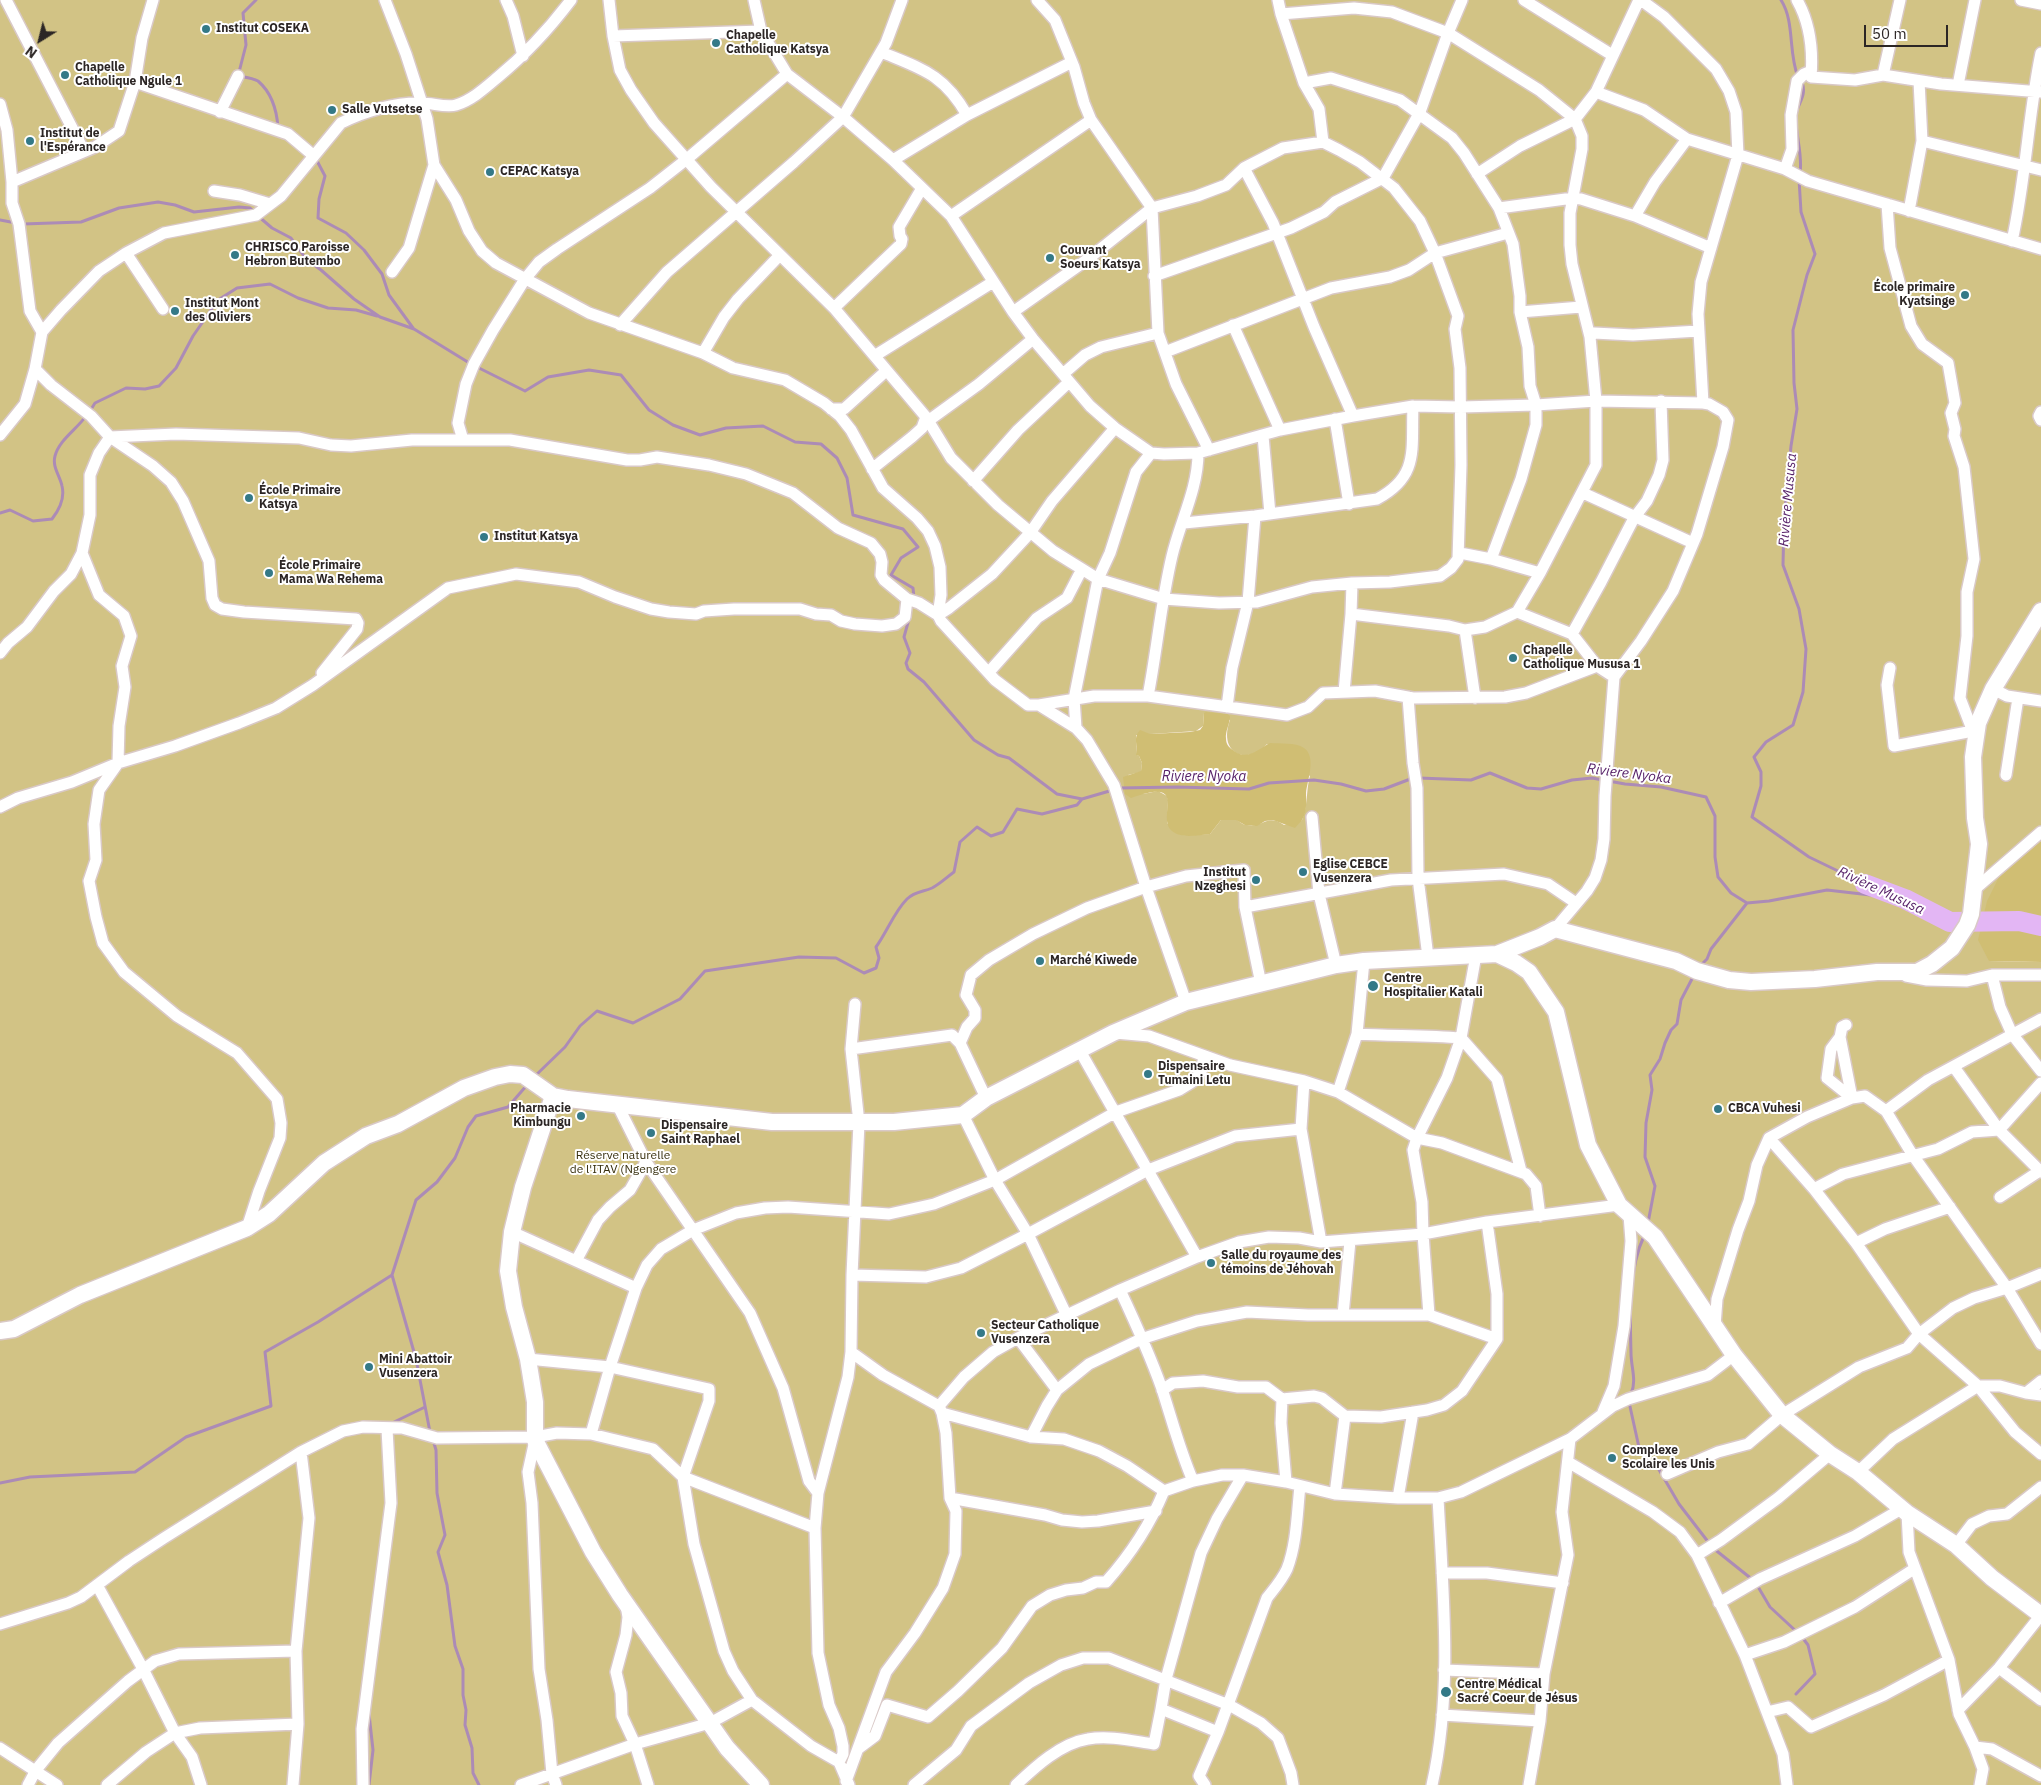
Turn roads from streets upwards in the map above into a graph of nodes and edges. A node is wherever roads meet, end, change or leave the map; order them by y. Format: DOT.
graph roads {
  1 [pos="6,0"];
  2 [pos="153,0"];
  3 [pos="384,0"];
  4 [pos="506,0"];
  5 [pos="571,0"];
  6 [pos="609,0"];
  7 [pos="754,0"];
  8 [pos="902,0"];
  9 [pos="1037,0"];
  10 [pos="1278,0"];
  11 [pos="1462,0"];
  12 [pos="1525,0"];
  13 [pos="1640,0"];
  14 [pos="1798,0"];
  15 [pos="1900,0"];
  16 [pos="1975,0"];
  17 [pos="2021,0"];
  18 [pos="2041,4"];
  19 [pos="1281,14"];
  20 [pos="760,31"];
  21 [pos="1448,33"];
  22 [pos="613,36"];
  23 [pos="881,52"];
  24 [pos="2041,53"];
  25 [pos="1612,55"];
  26 [pos="523,56"];
  27 [pos="1072,62"];
  28 [pos="786,74"];
  29 [pos="1804,75"];
  30 [pos="1883,75"];
  31 [pos="238,76"];
  32 [pos="1919,81"];
  33 [pos="135,82"];
  34 [pos="1304,83"];
  35 [pos="1958,86"];
  36 [pos="1596,92"];
  37 [pos="2037,92"];
  38 [pos="421,102"];
  39 [pos="0,104"];
  40 [pos="220,112"];
  41 [pos="1420,112"];
  42 [pos="967,115"];
  43 [pos="843,117"];
  44 [pos="1091,120"];
  45 [pos="1575,120"];
  46 [pos="1687,139"];
  47 [pos="1922,141"];
  48 [pos="1323,142"];
  49 [pos="84,150"];
  50 [pos="1738,155"];
  51 [pos="314,156"];
  52 [pos="687,159"];
  53 [pos="893,160"];
  54 [pos="434,165"];
  55 [pos="2025,165"];
  56 [pos="1244,168"];
  57 [pos="2041,170"];
  58 [pos="1788,171"];
  59 [pos="1477,174"];
  60 [pos="1383,178"];
  61 [pos="12,182"];
  62 [pos="922,188"];
  63 [pos="214,190"];
  64 [pos="1573,198"];
  65 [pos="1887,204"];
  66 [pos="265,208"];
  67 [pos="1152,208"];
  68 [pos="1499,208"];
  69 [pos="1909,211"];
  70 [pos="736,212"];
  71 [pos="951,216"];
  72 [pos="1635,216"];
  73 [pos="1508,233"];
  74 [pos="1276,234"];
  75 [pos="2012,241"];
  76 [pos="1711,248"];
  77 [pos="2041,249"];
  78 [pos="126,253"];
  79 [pos="1435,253"];
  80 [pos="779,256"];
  81 [pos="392,272"];
  82 [pos="1154,276"];
  83 [pos="525,279"];
  84 [pos="993,282"];
  85 [pos="1303,299"];
  86 [pos="1582,307"];
  87 [pos="834,308"];
  88 [pos="163,309"];
  89 [pos="1013,312"];
  90 [pos="1520,312"];
  91 [pos="620,325"];
  92 [pos="1233,325"];
  93 [pos="1698,331"];
  94 [pos="42,332"];
  95 [pos="1158,334"];
  96 [pos="1590,337"];
  97 [pos="1033,339"];
  98 [pos="1165,352"];
  99 [pos="703,353"];
  100 [pos="876,355"];
  101 [pos="35,369"];
  102 [pos="886,371"];
  103 [pos="1066,378"];
  104 [pos="1596,400"];
  105 [pos="1661,401"];
  106 [pos="1703,403"];
  107 [pos="1536,405"];
  108 [pos="1413,406"];
  109 [pos="1460,408"];
  110 [pos="831,409"];
  111 [pos="2041,412"];
  112 [pos="1353,416"];
  113 [pos="927,419"];
  114 [pos="1335,419"];
  115 [pos="2041,420"];
  116 [pos="1115,428"];
  117 [pos="2,429"];
  118 [pos="1280,430"];
  119 [pos="1263,436"];
  120 [pos="110,437"];
  121 [pos="463,440"];
  122 [pos="1204,452"];
  123 [pos="1151,453"];
  124 [pos="872,469"];
  125 [pos="973,481"];
  126 [pos="1583,493"];
  127 [pos="1349,504"];
  128 [pos="1270,514"];
  129 [pos="1255,516"];
  130 [pos="1634,518"];
  131 [pos="1184,523"];
  132 [pos="1030,533"];
  133 [pos="1693,543"];
  134 [pos="82,553"];
  135 [pos="1460,553"];
  136 [pos="1491,559"];
  137 [pos="1082,568"];
  138 [pos="1540,572"];
  139 [pos="1098,579"];
  140 [pos="1352,583"];
  141 [pos="1164,599"];
  142 [pos="912,600"];
  143 [pos="1248,602"];
  144 [pos="1517,612"];
  145 [pos="1351,614"];
  146 [pos="938,615"];
  147 [pos="2038,620"];
  148 [pos="1465,630"];
  149 [pos="1572,634"];
  150 [pos="0,653"];
  151 [pos="1597,666"];
  152 [pos="1890,668"];
  153 [pos="989,672"];
  154 [pos="1614,677"];
  155 [pos="313,685"];
  156 [pos="1993,689"];
  157 [pos="1344,692"];
  158 [pos="1148,696"];
  159 [pos="1408,697"];
  160 [pos="1475,698"];
  161 [pos="2018,698"];
  162 [pos="1074,699"];
  163 [pos="2041,701"];
  164 [pos="1039,705"];
  165 [pos="1227,706"];
  166 [pos="1076,728"];
  167 [pos="1974,735"];
  168 [pos="118,763"];
  169 [pos="2006,775"];
  170 [pos="0,807"];
  171 [pos="1312,817"];
  172 [pos="2041,832"];
  173 [pos="1418,878"];
  174 [pos="1146,887"];
  175 [pos="1975,889"];
  176 [pos="1319,894"];
  177 [pos="1576,902"];
  178 [pos="1245,907"];
  179 [pos="1555,928"];
  180 [pos="1496,954"];
  181 [pos="1476,955"];
  182 [pos="1428,957"];
  183 [pos="1364,961"];
  184 [pos="1336,965"];
  185 [pos="1891,974"];
  186 [pos="2041,975"];
  187 [pos="1992,976"];
  188 [pos="1261,984"];
  189 [pos="1186,1002"];
  190 [pos="855,1004"];
  191 [pos="2041,1019"];
  192 [pos="1846,1025"];
  193 [pos="1113,1033"];
  194 [pos="1357,1034"];
  195 [pos="2012,1034"];
  196 [pos="1840,1037"];
  197 [pos="1461,1038"];
  198 [pos="960,1043"];
  199 [pos="851,1049"];
  200 [pos="1080,1051"];
  201 [pos="1204,1056"];
  202 [pos="1954,1067"];
  203 [pos="2041,1071"];
  204 [pos="1304,1081"];
  205 [pos="2041,1082"];
  206 [pos="1338,1092"];
  207 [pos="553,1096"];
  208 [pos="986,1098"];
  209 [pos="1852,1098"];
  210 [pos="617,1104"];
  211 [pos="1886,1111"];
  212 [pos="1116,1112"];
  213 [pos="963,1115"];
  214 [pos="859,1122"];
  215 [pos="1300,1129"];
  216 [pos="2000,1130"];
  217 [pos="1417,1138"];
  218 [pos="1769,1138"];
  219 [pos="1912,1154"];
  220 [pos="646,1162"];
  221 [pos="1148,1170"];
  222 [pos="1521,1171"];
  223 [pos="2041,1171"];
  224 [pos="995,1180"];
  225 [pos="1814,1189"];
  226 [pos="2000,1197"];
  227 [pos="1950,1207"];
  228 [pos="856,1211"];
  229 [pos="1629,1215"];
  230 [pos="1540,1216"];
  231 [pos="1487,1222"];
  232 [pos="247,1228"];
  233 [pos="692,1230"];
  234 [pos="512,1232"];
  235 [pos="1028,1234"];
  236 [pos="1423,1234"];
  237 [pos="1350,1241"];
  238 [pos="1321,1242"];
  239 [pos="1856,1243"];
  240 [pos="1197,1256"];
  241 [pos="576,1261"];
  242 [pos="2041,1274"];
  243 [pos="852,1275"];
  244 [pos="636,1288"];
  245 [pos="2007,1288"];
  246 [pos="1120,1290"];
  247 [pos="1066,1314"];
  248 [pos="1343,1315"];
  249 [pos="1429,1315"];
  250 [pos="1715,1326"];
  251 [pos="0,1331"];
  252 [pos="1919,1334"];
  253 [pos="1018,1338"];
  254 [pos="1142,1338"];
  255 [pos="1497,1339"];
  256 [pos="2041,1344"];
  257 [pos="851,1352"];
  258 [pos="1734,1355"];
  259 [pos="528,1359"];
  260 [pos="610,1367"];
  261 [pos="2041,1380"];
  262 [pos="1978,1386"];
  263 [pos="1057,1390"];
  264 [pos="1162,1390"];
  265 [pos="2026,1393"];
  266 [pos="2041,1395"];
  267 [pos="1282,1399"];
  268 [pos="940,1409"];
  269 [pos="1413,1412"];
  270 [pos="1603,1412"];
  271 [pos="1782,1415"];
  272 [pos="1345,1416"];
  273 [pos="387,1429"];
  274 [pos="591,1434"];
  275 [pos="1031,1437"];
  276 [pos="535,1439"];
  277 [pos="1570,1439"];
  278 [pos="301,1452"];
  279 [pos="1830,1454"];
  280 [pos="2041,1454"];
  281 [pos="1568,1462"];
  282 [pos="1858,1472"];
  283 [pos="1667,1474"];
  284 [pos="1243,1475"];
  285 [pos="683,1477"];
  286 [pos="1193,1481"];
  287 [pos="1286,1482"];
  288 [pos="1300,1486"];
  289 [pos="2041,1487"];
  290 [pos="1164,1491"];
  291 [pos="818,1493"];
  292 [pos="1335,1494"];
  293 [pos="950,1498"];
  294 [pos="1398,1498"];
  295 [pos="1438,1498"];
  296 [pos="1905,1510"];
  297 [pos="1156,1511"];
  298 [pos="815,1528"];
  299 [pos="1956,1545"];
  300 [pos="1696,1555"];
  301 [pos="1914,1569"];
  302 [pos="1442,1573"];
  303 [pos="1563,1583"];
  304 [pos="97,1585"];
  305 [pos="620,1595"];
  306 [pos="1719,1603"];
  307 [pos="2041,1615"];
  308 [pos="0,1624"];
  309 [pos="296,1651"];
  310 [pos="1745,1655"];
  311 [pos="1949,1660"];
  312 [pos="1999,1668"];
  313 [pos="143,1669"];
  314 [pos="1444,1670"];
  315 [pos="1544,1674"];
  316 [pos="1166,1679"];
  317 [pos="752,1700"];
  318 [pos="2041,1700"];
  319 [pos="1230,1705"];
  320 [pos="1161,1710"];
  321 [pos="1958,1710"];
  322 [pos="1767,1712"];
  323 [pos="1442,1715"];
  324 [pos="1540,1721"];
  325 [pos="710,1723"];
  326 [pos="298,1724"];
  327 [pos="1218,1732"];
  328 [pos="175,1734"];
  329 [pos="634,1744"];
  330 [pos="1975,1747"];
  331 [pos="0,1748"];
  332 [pos="859,1748"];
  333 [pos="839,1762"];
  334 [pos="36,1770"];
  335 [pos="2041,1775"];
  336 [pos="554,1780"];
  337 [pos="848,1783"];
  338 [pos="28,1785"];
  339 [pos="57,1785"];
  340 [pos="108,1785"];
  341 [pos="201,1785"];
  342 [pos="293,1785"];
  343 [pos="363,1785"];
  344 [pos="521,1785"];
  345 [pos="648,1785"];
  346 [pos="761,1785"];
  347 [pos="914,1785"];
  348 [pos="1016,1785"];
  349 [pos="1205,1785"];
  350 [pos="1293,1785"];
  351 [pos="1432,1785"];
  352 [pos="1529,1785"];
  353 [pos="1787,1785"];
  354 [pos="1980,1785"];
  1 -- 49 [label="street"];
  2 -- 33 [label="street"];
  3 -- 38 [label="street"];
  4 -- 26 [label="street"];
  5 -- 26 [label="street"];
  6 -- 22 [label="street"];
  7 -- 20 [label="street"];
  8 -- 23 [label="street"];
  9 -- 27 [label="street"];
  10 -- 19 [label="street"];
  11 -- 21 [label="street"];
  12 -- 25 [label="street"];
  13 -- 25 [label="street"];
  13 -- 50 [label="street"];
  14 -- 29 [label="street"];
  15 -- 30 [label="street"];
  16 -- 35 [label="street"];
  17 -- 18 [label="street"];
  19 -- 21 [label="street"];
  19 -- 34 [label="street"];
  20 -- 22 [label="street"];
  20 -- 28 [label="street"];
  21 -- 41 [label="street"];
  21 -- 45 [label="street"];
  22 -- 52 [label="street"];
  23 -- 42 [label="street"];
  23 -- 43 [label="street"];
  24 -- 37 [label="street"];
  25 -- 36 [label="street"];
  26 -- 38 [label="street"];
  27 -- 42 [label="street"];
  27 -- 44 [label="street"];
  28 -- 43 [label="street"];
  28 -- 52 [label="street"];
  29 -- 30 [label="street"];
  29 -- 58 [label="street"];
  30 -- 32 [label="street"];
  31 -- 40 [label="street"];
  32 -- 35 [label="street"];
  32 -- 47 [label="street"];
  33 -- 40 [label="street"];
  33 -- 49 [label="street"];
  34 -- 41 [label="street"];
  34 -- 48 [label="street"];
  35 -- 37 [label="street"];
  36 -- 45 [label="street"];
  36 -- 46 [label="street"];
  37 -- 55 [label="street"];
  38 -- 51 [label="street"];
  38 -- 54 [label="street"];
  39 -- 61 [label="street"];
  40 -- 51 [label="street"];
  41 -- 59 [label="street"];
  41 -- 60 [label="street"];
  42 -- 53 [label="street"];
  43 -- 53 [label="street"];
  43 -- 70 [label="street"];
  44 -- 67 [label="street"];
  44 -- 71 [label="street"];
  45 -- 59 [label="street"];
  45 -- 64 [label="street"];
  46 -- 50 [label="street"];
  46 -- 72 [label="street"];
  47 -- 55 [label="street"];
  47 -- 69 [label="street"];
  48 -- 56 [label="street"];
  48 -- 60 [label="street"];
  49 -- 61 [label="street"];
  50 -- 58 [label="street"];
  50 -- 76 [label="street"];
  51 -- 66 [label="street"];
  52 -- 70 [label="street"];
  52 -- 83 [label="street"];
  53 -- 62 [label="street"];
  54 -- 81 [label="street"];
  54 -- 83 [label="street"];
  55 -- 57 [label="street"];
  55 -- 75 [label="street"];
  56 -- 67 [label="street"];
  56 -- 74 [label="street"];
  58 -- 65 [label="street"];
  59 -- 68 [label="street"];
  60 -- 74 [label="street"];
  60 -- 79 [label="street"];
  61 -- 94 [label="street"];
  62 -- 71 [label="street"];
  62 -- 87 [label="street"];
  63 -- 66 [label="street"];
  64 -- 68 [label="street"];
  64 -- 72 [label="street"];
  64 -- 86 [label="street"];
  65 -- 69 [label="street"];
  65 -- 167 [label="street"];
  66 -- 78 [label="street"];
  67 -- 82 [label="street"];
  67 -- 89 [label="street"];
  68 -- 73 [label="street"];
  69 -- 75 [label="street"];
  70 -- 80 [label="street"];
  70 -- 91 [label="street"];
  71 -- 84 [label="street"];
  72 -- 76 [label="street"];
  73 -- 79 [label="street"];
  73 -- 90 [label="street"];
  74 -- 82 [label="street"];
  74 -- 85 [label="street"];
  75 -- 77 [label="street"];
  76 -- 93 [label="street"];
  78 -- 88 [label="street"];
  78 -- 94 [label="street"];
  79 -- 85 [label="street"];
  79 -- 109 [label="street"];
  80 -- 87 [label="street"];
  80 -- 99 [label="street"];
  82 -- 95 [label="street"];
  83 -- 91 [label="street"];
  83 -- 121 [label="street"];
  84 -- 89 [label="street"];
  84 -- 100 [label="street"];
  85 -- 92 [label="street"];
  85 -- 112 [label="street"];
  86 -- 90 [label="street"];
  86 -- 96 [label="street"];
  87 -- 100 [label="street"];
  89 -- 97 [label="street"];
  90 -- 107 [label="street"];
  91 -- 99 [label="street"];
  92 -- 98 [label="street"];
  92 -- 118 [label="street"];
  93 -- 96 [label="street"];
  93 -- 106 [label="street"];
  94 -- 101 [label="street"];
  95 -- 98 [label="street"];
  95 -- 103 [label="street"];
  96 -- 104 [label="street"];
  97 -- 103 [label="street"];
  97 -- 113 [label="street"];
  98 -- 122 [label="street"];
  99 -- 110 [label="street"];
  100 -- 102 [label="street"];
  101 -- 117 [label="street"];
  101 -- 120 [label="street"];
  102 -- 110 [label="street"];
  102 -- 113 [label="street"];
  103 -- 116 [label="street"];
  103 -- 125 [label="street"];
  104 -- 105 [label="street"];
  104 -- 107 [label="street"];
  104 -- 126 [label="street"];
  105 -- 106 [label="street"];
  105 -- 130 [label="street"];
  106 -- 133 [label="street"];
  107 -- 109 [label="street"];
  107 -- 136 [label="street"];
  108 -- 109 [label="street"];
  108 -- 112 [label="street"];
  108 -- 127 [label="street"];
  109 -- 135 [label="street"];
  110 -- 124 [label="street"];
  111 -- 115 [label="street"];
  112 -- 114 [label="street"];
  113 -- 124 [label="street"];
  113 -- 125 [label="street"];
  114 -- 118 [label="street"];
  114 -- 127 [label="street"];
  116 -- 123 [label="street"];
  116 -- 132 [label="street"];
  118 -- 119 [label="street"];
  119 -- 122 [label="street"];
  119 -- 128 [label="street"];
  120 -- 121 [label="street"];
  120 -- 134 [label="street"];
  120 -- 155 [label="street"];
  121 -- 142 [label="street"];
  122 -- 123 [label="street"];
  122 -- 131 [label="street"];
  123 -- 139 [label="street"];
  124 -- 146 [label="street"];
  125 -- 132 [label="street"];
  126 -- 130 [label="street"];
  126 -- 138 [label="street"];
  127 -- 128 [label="street"];
  128 -- 129 [label="street"];
  129 -- 131 [label="street"];
  129 -- 143 [label="street"];
  130 -- 133 [label="street"];
  130 -- 149 [label="street"];
  131 -- 141 [label="street"];
  132 -- 137 [label="street"];
  132 -- 146 [label="street"];
  133 -- 154 [label="street"];
  134 -- 150 [label="street"];
  134 -- 168 [label="street"];
  135 -- 136 [label="street"];
  135 -- 140 [label="street"];
  136 -- 138 [label="street"];
  137 -- 139 [label="street"];
  137 -- 153 [label="street"];
  138 -- 144 [label="street"];
  139 -- 141 [label="street"];
  139 -- 162 [label="street"];
  140 -- 143 [label="street"];
  140 -- 145 [label="street"];
  141 -- 143 [label="street"];
  141 -- 158 [label="street"];
  142 -- 146 [label="street"];
  142 -- 155 [label="street"];
  143 -- 165 [label="street"];
  144 -- 148 [label="street"];
  144 -- 149 [label="street"];
  145 -- 148 [label="street"];
  145 -- 157 [label="street"];
  146 -- 153 [label="street"];
  147 -- 156 [label="street"];
  148 -- 160 [label="street"];
  149 -- 151 [label="street"];
  151 -- 154 [label="street"];
  151 -- 160 [label="street"];
  152 -- 167 [label="street"];
  153 -- 164 [label="street"];
  154 -- 177 [label="street"];
  155 -- 168 [label="street"];
  156 -- 161 [label="street"];
  156 -- 167 [label="street"];
  157 -- 159 [label="street"];
  157 -- 165 [label="street"];
  158 -- 162 [label="street"];
  158 -- 165 [label="street"];
  159 -- 160 [label="street"];
  159 -- 173 [label="street"];
  161 -- 163 [label="street"];
  161 -- 169 [label="street"];
  162 -- 164 [label="street"];
  162 -- 166 [label="street"];
  164 -- 166 [label="street"];
  166 -- 174 [label="street"];
  167 -- 175 [label="street"];
  168 -- 170 [label="street"];
  168 -- 232 [label="street"];
  171 -- 176 [label="street"];
  172 -- 175 [label="street"];
  173 -- 176 [label="street"];
  173 -- 177 [label="street"];
  173 -- 182 [label="street"];
  174 -- 178 [label="street"];
  174 -- 189 [label="street"];
  174 -- 198 [label="street"];
  175 -- 185 [label="street"];
  176 -- 178 [label="street"];
  176 -- 184 [label="street"];
  177 -- 179 [label="street"];
  178 -- 188 [label="street"];
  179 -- 180 [label="street"];
  179 -- 185 [label="street"];
  180 -- 181 [label="street"];
  180 -- 229 [label="street"];
  181 -- 182 [label="street"];
  181 -- 197 [label="street"];
  182 -- 183 [label="street"];
  183 -- 184 [label="street"];
  183 -- 194 [label="street"];
  184 -- 188 [label="street"];
  185 -- 187 [label="street"];
  186 -- 187 [label="street"];
  187 -- 195 [label="street"];
  188 -- 189 [label="street"];
  189 -- 193 [label="street"];
  190 -- 199 [label="street"];
  191 -- 195 [label="street"];
  192 -- 196 [label="street"];
  193 -- 200 [label="street"];
  193 -- 201 [label="street"];
  194 -- 197 [label="street"];
  194 -- 206 [label="street"];
  195 -- 202 [label="street"];
  195 -- 203 [label="street"];
  196 -- 209 [label="street"];
  196 -- 209 [label="street"];
  197 -- 217 [label="street"];
  197 -- 222 [label="street"];
  198 -- 199 [label="street"];
  198 -- 208 [label="street"];
  199 -- 214 [label="street"];
  200 -- 208 [label="street"];
  200 -- 212 [label="street"];
  201 -- 204 [label="street"];
  201 -- 212 [label="street"];
  202 -- 211 [label="street"];
  202 -- 216 [label="street"];
  204 -- 206 [label="street"];
  204 -- 215 [label="street"];
  205 -- 216 [label="street"];
  206 -- 217 [label="street"];
  207 -- 210 [label="street"];
  207 -- 232 [label="street"];
  207 -- 234 [label="street"];
  208 -- 213 [label="street"];
  209 -- 211 [label="street"];
  209 -- 218 [label="street"];
  210 -- 214 [label="street"];
  210 -- 220 [label="street"];
  211 -- 219 [label="street"];
  212 -- 221 [label="street"];
  212 -- 224 [label="street"];
  213 -- 214 [label="street"];
  213 -- 224 [label="street"];
  214 -- 228 [label="street"];
  215 -- 221 [label="street"];
  215 -- 238 [label="street"];
  216 -- 219 [label="street"];
  216 -- 223 [label="street"];
  217 -- 222 [label="street"];
  217 -- 236 [label="street"];
  218 -- 225 [label="street"];
  218 -- 250 [label="street"];
  219 -- 225 [label="street"];
  219 -- 227 [label="street"];
  220 -- 233 [label="street"];
  220 -- 241 [label="street"];
  221 -- 235 [label="street"];
  221 -- 240 [label="street"];
  222 -- 230 [label="street"];
  223 -- 226 [label="street"];
  224 -- 228 [label="street"];
  224 -- 235 [label="street"];
  225 -- 239 [label="street"];
  227 -- 239 [label="street"];
  227 -- 245 [label="street"];
  228 -- 233 [label="street"];
  228 -- 243 [label="street"];
  229 -- 230 [label="street"];
  229 -- 250 [label="street"];
  229 -- 270 [label="street"];
  230 -- 231 [label="street"];
  231 -- 236 [label="street"];
  231 -- 255 [label="street"];
  232 -- 251 [label="street"];
  233 -- 244 [label="street"];
  233 -- 291 [label="street"];
  234 -- 241 [label="street"];
  234 -- 259 [label="street"];
  235 -- 243 [label="street"];
  235 -- 247 [label="street"];
  236 -- 237 [label="street"];
  236 -- 249 [label="street"];
  237 -- 238 [label="street"];
  237 -- 248 [label="street"];
  238 -- 240 [label="street"];
  239 -- 252 [label="street"];
  240 -- 246 [label="street"];
  241 -- 244 [label="street"];
  242 -- 245 [label="street"];
  243 -- 257 [label="street"];
  244 -- 260 [label="street"];
  245 -- 252 [label="street"];
  245 -- 256 [label="street"];
  246 -- 247 [label="street"];
  246 -- 254 [label="street"];
  247 -- 253 [label="street"];
  248 -- 249 [label="street"];
  248 -- 254 [label="street"];
  249 -- 255 [label="street"];
  250 -- 258 [label="street"];
  252 -- 262 [label="street"];
  252 -- 271 [label="street"];
  253 -- 263 [label="street"];
  253 -- 268 [label="street"];
  254 -- 263 [label="street"];
  254 -- 264 [label="street"];
  255 -- 269 [label="street"];
  257 -- 268 [label="street"];
  257 -- 291 [label="street"];
  258 -- 270 [label="street"];
  258 -- 271 [label="street"];
  259 -- 260 [label="street"];
  259 -- 276 [label="street"];
  260 -- 274 [label="street"];
  260 -- 285 [label="street"];
  261 -- 265 [label="street"];
  262 -- 265 [label="street"];
  262 -- 280 [label="street"];
  262 -- 282 [label="street"];
  263 -- 275 [label="street"];
  264 -- 267 [label="street"];
  264 -- 286 [label="street"];
  265 -- 266 [label="street"];
  267 -- 272 [label="street"];
  267 -- 287 [label="street"];
  268 -- 275 [label="street"];
  268 -- 293 [label="street"];
  269 -- 272 [label="street"];
  269 -- 294 [label="street"];
  270 -- 277 [label="street"];
  271 -- 279 [label="street"];
  271 -- 283 [label="street"];
  272 -- 292 [label="street"];
  273 -- 276 [label="street"];
  273 -- 278 [label="street"];
  273 -- 343 [label="street"];
  274 -- 276 [label="street"];
  274 -- 285 [label="street"];
  275 -- 290 [label="street"];
  276 -- 305 [label="street"];
  276 -- 336 [label="street"];
  277 -- 281 [label="street"];
  277 -- 295 [label="street"];
  278 -- 304 [label="street"];
  278 -- 309 [label="street"];
  279 -- 282 [label="street"];
  279 -- 300 [label="street"];
  281 -- 300 [label="street"];
  281 -- 303 [label="street"];
  282 -- 296 [label="street"];
  284 -- 286 [label="street"];
  284 -- 287 [label="street"];
  284 -- 316 [label="street"];
  285 -- 298 [label="street"];
  285 -- 317 [label="street"];
  286 -- 290 [label="street"];
  287 -- 288 [label="street"];
  288 -- 292 [label="street"];
  288 -- 319 [label="street"];
  289 -- 299 [label="street"];
  290 -- 297 [label="street"];
  291 -- 298 [label="street"];
  292 -- 294 [label="street"];
  293 -- 297 [label="street"];
  293 -- 332 [label="street"];
  294 -- 295 [label="street"];
  295 -- 302 [label="street"];
  296 -- 299 [label="street"];
  296 -- 301 [label="street"];
  296 -- 306 [label="street"];
  297 -- 332 [label="street"];
  298 -- 333 [label="street"];
  299 -- 307 [label="street"];
  300 -- 306 [label="street"];
  301 -- 310 [label="street"];
  301 -- 311 [label="street"];
  302 -- 303 [label="street"];
  302 -- 314 [label="street"];
  303 -- 315 [label="street"];
  304 -- 308 [label="street"];
  304 -- 313 [label="street"];
  305 -- 325 [label="street"];
  305 -- 329 [label="street"];
  306 -- 310 [label="street"];
  307 -- 312 [label="street"];
  309 -- 313 [label="street"];
  309 -- 326 [label="street"];
  310 -- 322 [label="street"];
  311 -- 321 [label="street"];
  311 -- 322 [label="street"];
  312 -- 318 [label="street"];
  312 -- 321 [label="street"];
  313 -- 328 [label="street"];
  313 -- 334 [label="street"];
  314 -- 315 [label="street"];
  314 -- 323 [label="street"];
  315 -- 324 [label="street"];
  316 -- 319 [label="street"];
  316 -- 320 [label="street"];
  316 -- 347 [label="street"];
  317 -- 325 [label="street"];
  317 -- 333 [label="street"];
  319 -- 327 [label="street"];
  319 -- 350 [label="street"];
  320 -- 327 [label="street"];
  320 -- 348 [label="street"];
  321 -- 330 [label="street"];
  322 -- 353 [label="street"];
  323 -- 324 [label="street"];
  323 -- 351 [label="street"];
  324 -- 352 [label="street"];
  325 -- 329 [label="street"];
  325 -- 346 [label="street"];
  326 -- 328 [label="street"];
  326 -- 342 [label="street"];
  327 -- 349 [label="street"];
  328 -- 340 [label="street"];
  328 -- 341 [label="street"];
  329 -- 336 [label="street"];
  329 -- 345 [label="street"];
  330 -- 335 [label="street"];
  330 -- 354 [label="street"];
  331 -- 334 [label="street"];
  332 -- 337 [label="street"];
  333 -- 337 [label="street"];
  334 -- 338 [label="street"];
  334 -- 339 [label="street"];
  336 -- 344 [label="street"];
}
